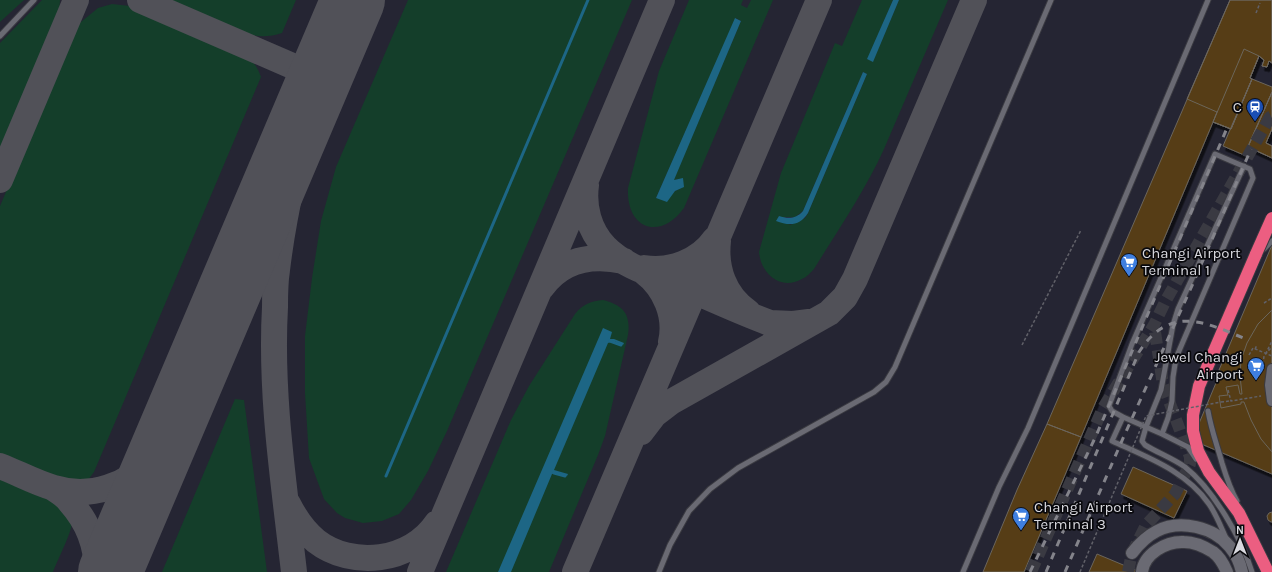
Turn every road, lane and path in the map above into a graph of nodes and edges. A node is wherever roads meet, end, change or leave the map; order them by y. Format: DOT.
graph roads {
  1 [pos="34,0"];
  2 [pos="1051,0"];
  3 [pos="1208,0"];
  4 [pos="1260,3"];
  5 [pos="1256,13"];
  6 [pos="0,36"];
  7 [pos="1244,166"];
  8 [pos="1272,209"];
  9 [pos="1272,218"];
  10 [pos="1081,230"];
  11 [pos="1272,230"];
  12 [pos="1263,246"];
  13 [pos="1272,298"];
  14 [pos="1264,303"];
  15 [pos="1272,341"];
  16 [pos="1022,345"];
  17 [pos="1257,345"];
  18 [pos="1255,349"];
  19 [pos="1249,355"];
  20 [pos="1272,356"];
  21 [pos="1272,369"];
  22 [pos="1228,390"];
  23 [pos="1267,397"];
  24 [pos="1208,411"];
  25 [pos="1123,417"];
  26 [pos="1146,427"];
  27 [pos="1162,434"];
  28 [pos="1209,472"];
  29 [pos="1239,513"];
  30 [pos="1231,547"];
  31 [pos="1132,553"];
  32 [pos="1266,570"];
  33 [pos="659,572"];
  34 [pos="963,572"];
  35 [pos="1080,572"];
  36 [pos="1142,572"];
  37 [pos="1228,572"];
  38 [pos="1242,572"];
  39 [pos="1252,572"];
  1 -- 6 [label="lane"];
  2 -- 33 [label="lane"];
  3 -- 34 [label="lane"];
  4 -- 5 [label="path"];
  7 -- 25 [label="lane"];
  7 -- 26 [label="lane"];
  7 -- 27 [label="lane"];
  8 -- 12 [label="lane"];
  9 -- 12 [label="highway, bridge"];
  10 -- 16 [label="path"];
  11 -- 12 [label="highway, bridge"];
  12 -- 28 [label="highway"];
  13 -- 14 [label="path"];
  15 -- 20 [label="path"];
  17 -- 18 [label="path"];
  18 -- 19 [label="path"];
  18 -- 20 [label="path"];
  21 -- 23 [label="street"];
  22 -- 23 [label="path"];
  23 -- 35 [label="path, bridge"];
  24 -- 29 [label="lane"];
  25 -- 26 [label="lane"];
  25 -- 30 [label="lane"];
  26 -- 27 [label="lane"];
  26 -- 39 [label="lane"];
  27 -- 28 [label="lane"];
  28 -- 29 [label="highway"];
  29 -- 32 [label="highway"];
  30 -- 31 [label="main road"];
  30 -- 38 [label="main road"];
  36 -- 37 [label="main road"];
}
